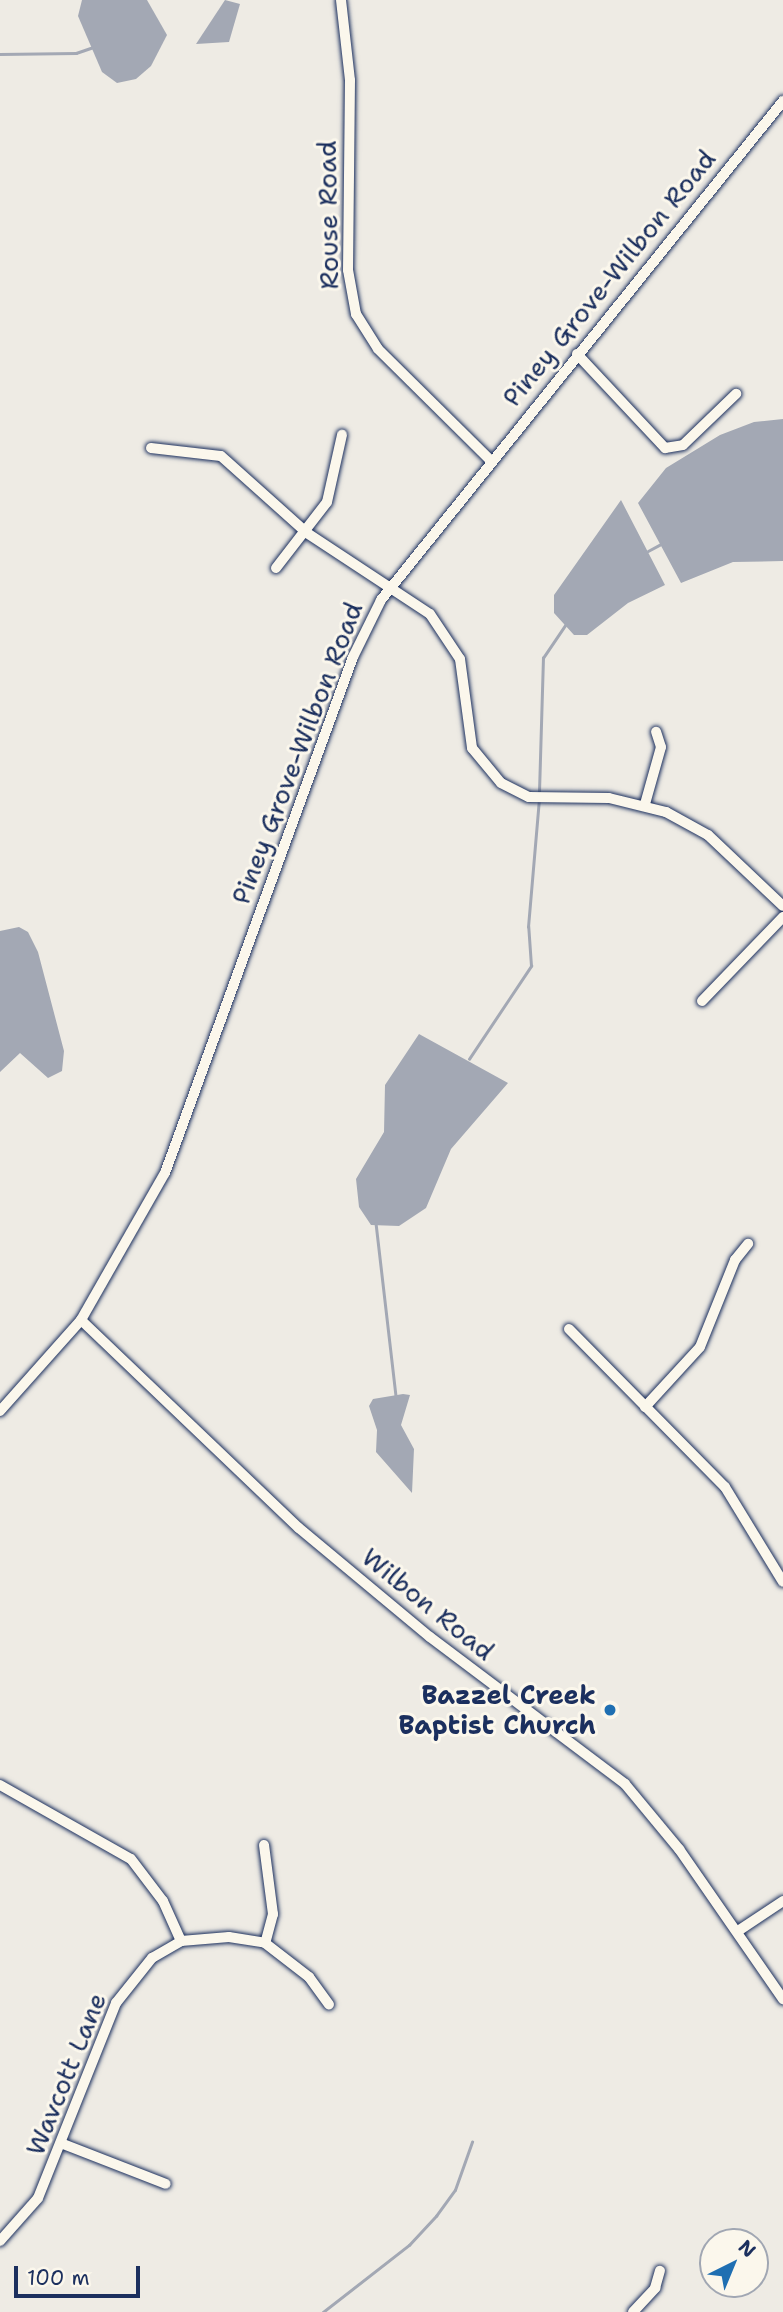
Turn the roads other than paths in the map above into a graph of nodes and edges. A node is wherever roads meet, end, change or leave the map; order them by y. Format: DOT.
graph roads {
  1 [pos="341,0"];
  2 [pos="783,101"];
  3 [pos="577,354"];
  4 [pos="736,394"];
  5 [pos="342,436"];
  6 [pos="151,448"];
  7 [pos="490,460"];
  8 [pos="307,533"];
  9 [pos="276,568"];
  10 [pos="389,587"];
  11 [pos="656,732"];
  12 [pos="645,804"];
  13 [pos="783,906"];
  14 [pos="783,918"];
  15 [pos="702,1001"];
  16 [pos="748,1244"];
  17 [pos="81,1320"];
  18 [pos="569,1329"];
  19 [pos="646,1407"];
  20 [pos="0,1411"];
  21 [pos="783,1582"];
  22 [pos="0,1785"];
  23 [pos="264,1846"];
  24 [pos="783,1901"];
  25 [pos="738,1931"];
  26 [pos="181,1941"];
  27 [pos="265,1943"];
  28 [pos="783,1999"];
  29 [pos="329,2005"];
  30 [pos="63,2144"];
  31 [pos="166,2184"];
  32 [pos="0,2241"];
  33 [pos="660,2271"];
  34 [pos="633,2312"];
  1 -- 7 [label="street, Rouse Road"];
  2 -- 3 [label="street, Piney Grove-Wilbon Road"];
  3 -- 4 [label="street"];
  3 -- 7 [label="street, Piney Grove-Wilbon Road"];
  5 -- 8 [label="street"];
  6 -- 8 [label="street"];
  7 -- 10 [label="street, Piney Grove-Wilbon Road"];
  8 -- 9 [label="street"];
  8 -- 10 [label="street"];
  10 -- 12 [label="street"];
  10 -- 17 [label="street, Piney Grove-Wilbon Road"];
  11 -- 12 [label="street"];
  12 -- 13 [label="street"];
  14 -- 15 [label="street"];
  16 -- 19 [label="street"];
  17 -- 20 [label="street, Piney Grove-Wilbon Road"];
  17 -- 25 [label="street, Wilbon Road"];
  18 -- 19 [label="street"];
  19 -- 21 [label="street"];
  22 -- 26 [label="street"];
  23 -- 27 [label="street"];
  24 -- 25 [label="street"];
  25 -- 28 [label="street, Wilbon Road"];
  26 -- 27 [label="street, Wavcott Lane"];
  26 -- 30 [label="street, Wavcott Lane"];
  27 -- 29 [label="street, Wavcott Lane"];
  30 -- 31 [label="street"];
  30 -- 32 [label="street, Wavcott Lane"];
  33 -- 34 [label="street"];
}
